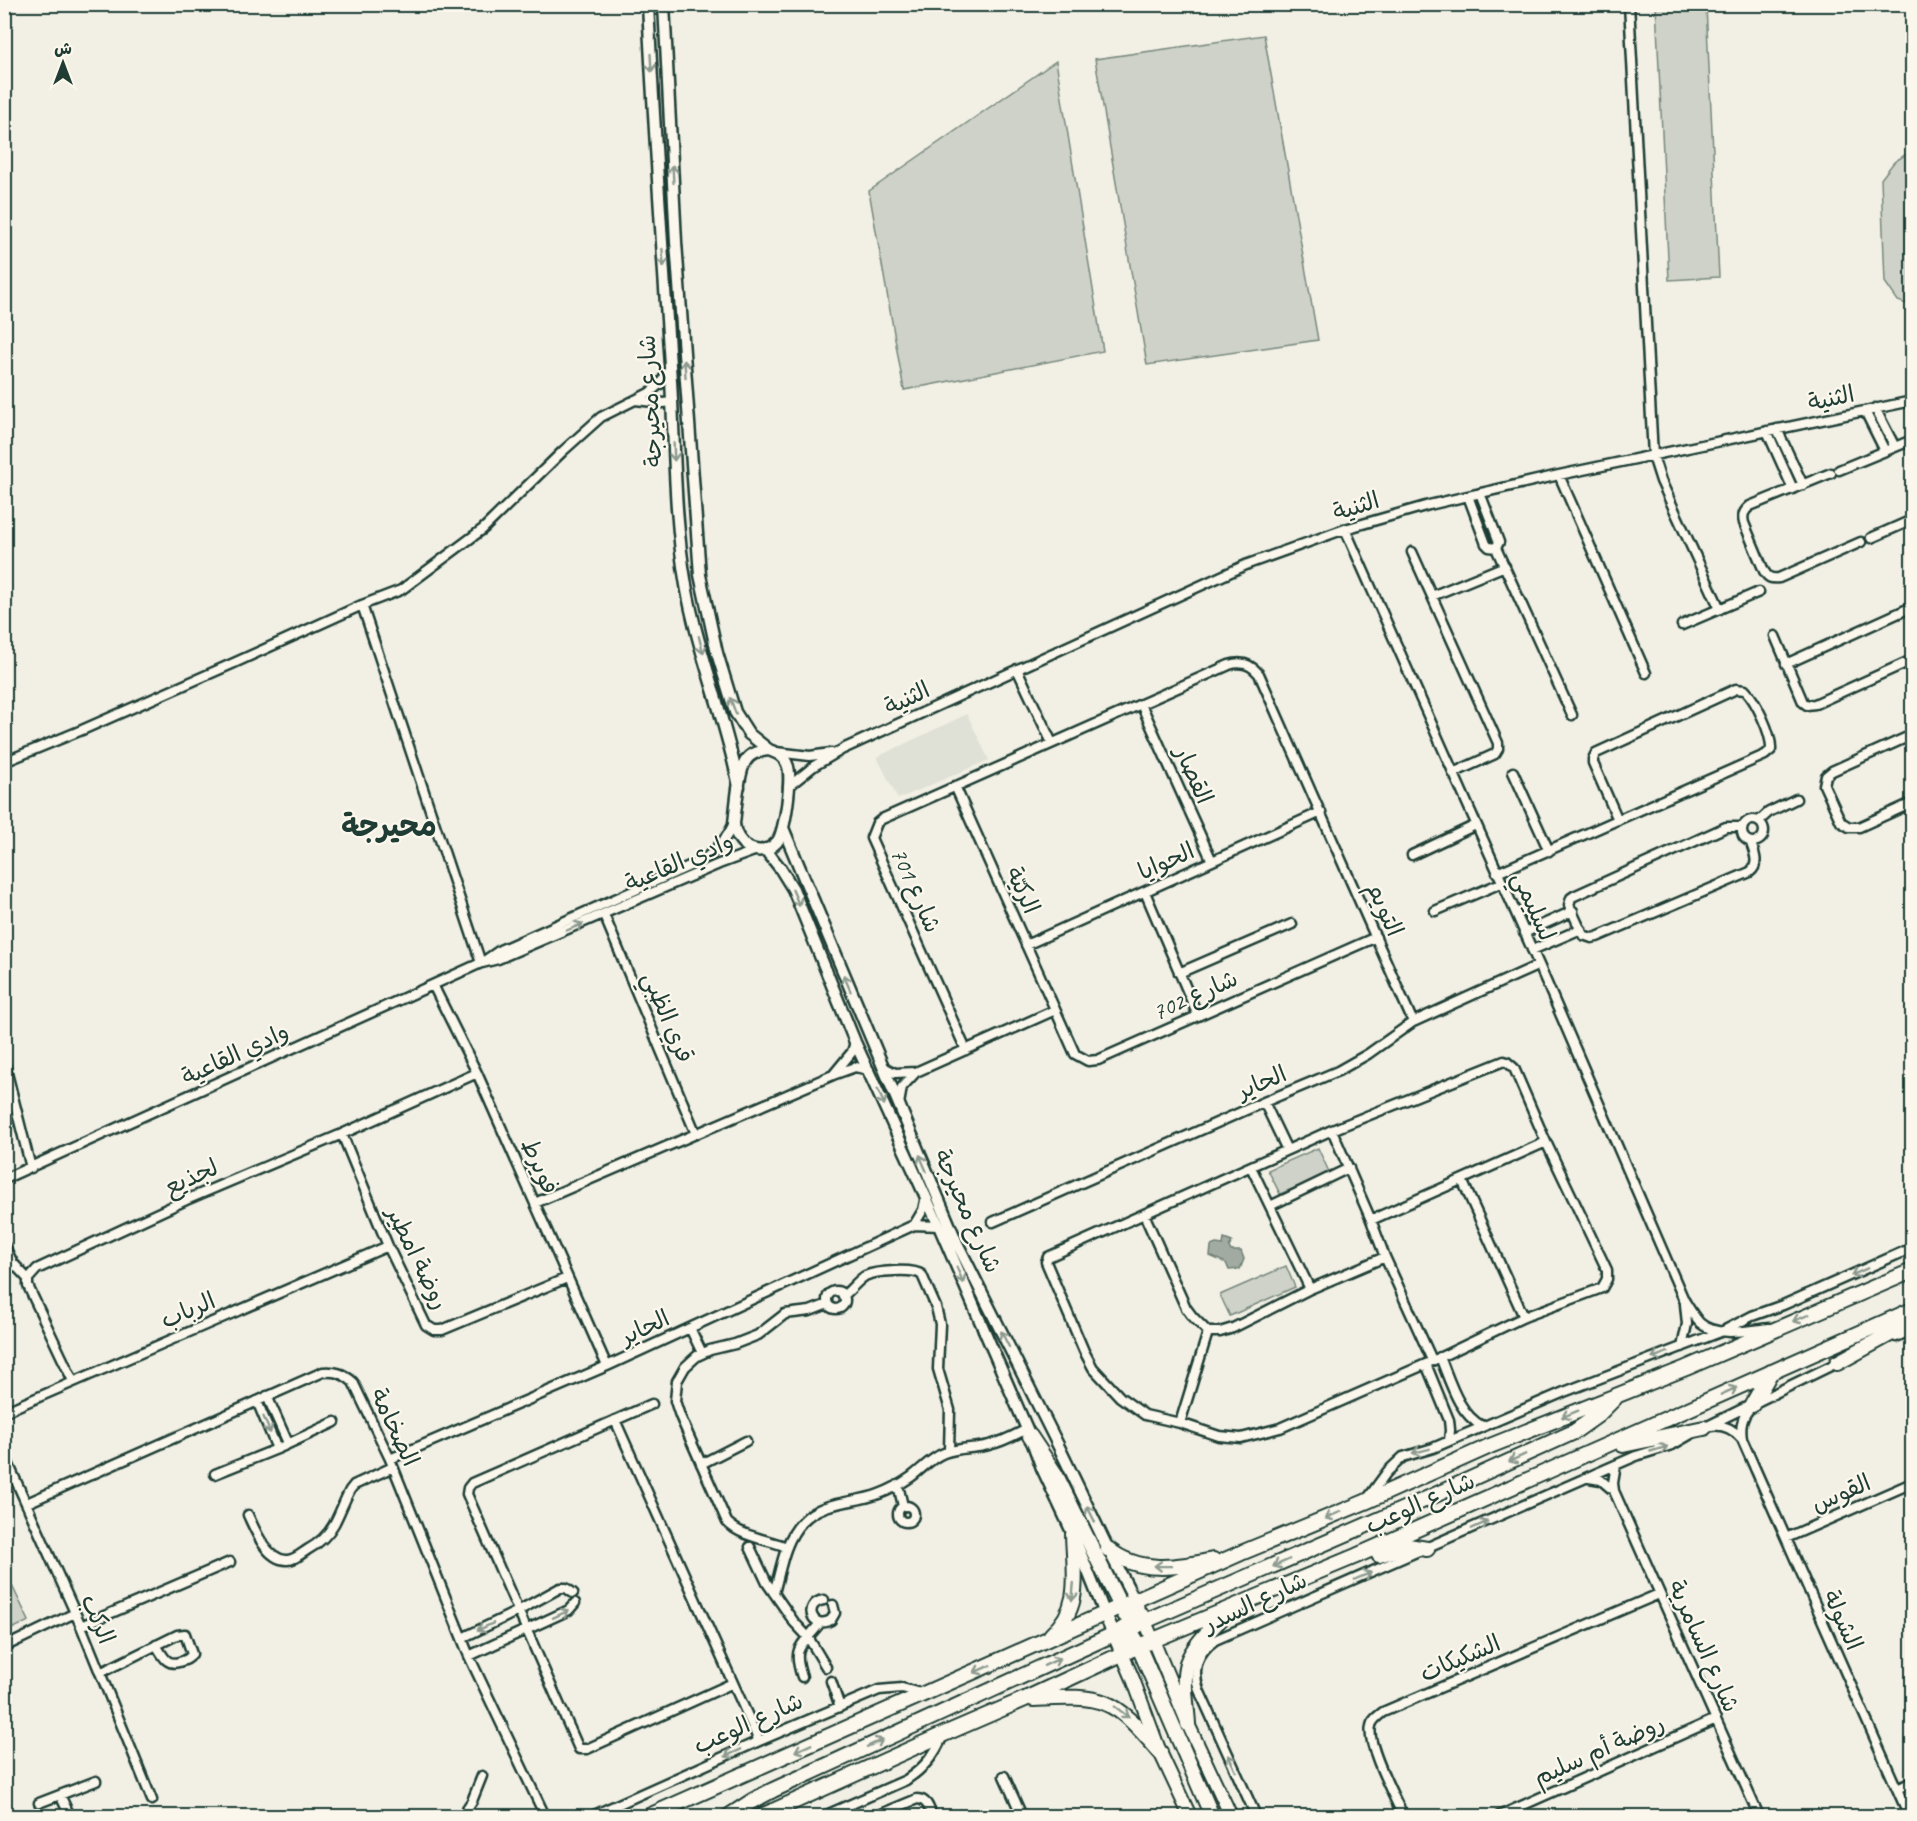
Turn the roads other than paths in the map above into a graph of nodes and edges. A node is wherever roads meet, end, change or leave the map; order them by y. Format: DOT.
graph roads {
  1 [pos="648,4"];
  2 [pos="664,4"];
  3 [pos="1629,4"];
  4 [pos="670,368"];
  5 [pos="635,400"];
  6 [pos="687,401"];
  7 [pos="1912,401"];
  8 [pos="672,402"];
  9 [pos="1875,408"];
  10 [pos="1865,411"];
  11 [pos="1777,429"];
  12 [pos="1767,431"];
  13 [pos="1912,440"];
  14 [pos="1895,447"];
  15 [pos="1885,452"];
  16 [pos="1653,456"];
  17 [pos="1559,475"];
  18 [pos="1803,485"];
  19 [pos="1793,489"];
  20 [pos="1480,493"];
  21 [pos="1468,496"];
  22 [pos="1912,520"];
  23 [pos="1345,529"];
  24 [pos="1871,538"];
  25 [pos="1861,542"];
  26 [pos="1496,548"];
  27 [pos="1412,552"];
  28 [pos="1504,566"];
  29 [pos="1759,592"];
  30 [pos="1432,596"];
  31 [pos="362,605"];
  32 [pos="1912,607"];
  33 [pos="1720,609"];
  34 [pos="1682,625"];
  35 [pos="1775,636"];
  36 [pos="1912,660"];
  37 [pos="1786,664"];
  38 [pos="1017,669"];
  39 [pos="1647,673"];
  40 [pos="1141,704"];
  41 [pos="1572,716"];
  42 [pos="1912,735"];
  43 [pos="1052,743"];
  44 [pos="843,749"];
  45 [pos="772,751"];
  46 [pos="4,762"];
  47 [pos="1513,772"];
  48 [pos="1453,773"];
  49 [pos="955,786"];
  50 [pos="739,788"];
  51 [pos="788,788"];
  52 [pos="1796,799"];
  53 [pos="1912,803"];
  54 [pos="1321,812"];
  55 [pos="1618,820"];
  56 [pos="1759,821"];
  57 [pos="734,823"];
  58 [pos="1476,825"];
  59 [pos="1742,827"];
  60 [pos="783,828"];
  61 [pos="1751,843"];
  62 [pos="761,850"];
  63 [pos="1549,851"];
  64 [pos="1412,855"];
  65 [pos="1212,861"];
  66 [pos="1497,873"];
  67 [pos="1501,883"];
  68 [pos="1145,892"];
  69 [pos="1435,911"];
  70 [pos="1572,911"];
  71 [pos="604,915"];
  72 [pos="1292,924"];
  73 [pos="1581,929"];
  74 [pos="1524,933"];
  75 [pos="1376,937"];
  76 [pos="1026,945"];
  77 [pos="1532,950"];
  78 [pos="481,963"];
  79 [pos="1539,965"];
  80 [pos="1179,973"];
  81 [pos="433,985"];
  82 [pos="1055,1010"];
  83 [pos="1198,1016"];
  84 [pos="1413,1022"];
  85 [pos="855,1041"];
  86 [pos="966,1050"];
  87 [pos="4,1061"];
  88 [pos="882,1066"];
  89 [pos="869,1070"];
  90 [pos="916,1072"];
  91 [pos="477,1073"];
  92 [pos="833,1075"];
  93 [pos="1263,1102"];
  94 [pos="899,1107"];
  95 [pos="1332,1130"];
  96 [pos="342,1134"];
  97 [pos="696,1134"];
  98 [pos="1546,1142"];
  99 [pos="1287,1150"];
  100 [pos="1251,1167"];
  101 [pos="31,1168"];
  102 [pos="1349,1168"];
  103 [pos="4,1179"];
  104 [pos="1462,1180"];
  105 [pos="926,1196"];
  106 [pos="535,1203"];
  107 [pos="1270,1206"];
  108 [pos="1144,1214"];
  109 [pos="1371,1221"];
  110 [pos="993,1222"];
  111 [pos="914,1225"];
  112 [pos="939,1226"];
  113 [pos="4,1245"];
  114 [pos="387,1246"];
  115 [pos="1912,1248"];
  116 [pos="1385,1257"];
  117 [pos="1912,1271"];
  118 [pos="567,1278"];
  119 [pos="28,1279"];
  120 [pos="1310,1289"];
  121 [pos="1684,1300"];
  122 [pos="1912,1310"];
  123 [pos="1524,1317"];
  124 [pos="1912,1322"];
  125 [pos="1779,1327"];
  126 [pos="690,1328"];
  127 [pos="1912,1330"];
  128 [pos="1723,1331"];
  129 [pos="1208,1332"];
  130 [pos="1682,1347"];
  131 [pos="702,1353"];
  132 [pos="1433,1360"];
  133 [pos="1837,1363"];
  134 [pos="607,1366"];
  135 [pos="1772,1372"];
  136 [pos="73,1381"];
  137 [pos="1618,1394"];
  138 [pos="267,1396"];
  139 [pos="257,1401"];
  140 [pos="652,1404"];
  141 [pos="1752,1405"];
  142 [pos="4,1412"];
  143 [pos="615,1420"];
  144 [pos="335,1422"];
  145 [pos="1180,1423"];
  146 [pos="1482,1426"];
  147 [pos="1704,1428"];
  148 [pos="1029,1433"];
  149 [pos="1742,1439"];
  150 [pos="746,1441"];
  151 [pos="1449,1441"];
  152 [pos="288,1443"];
  153 [pos="277,1449"];
  154 [pos="949,1451"];
  155 [pos="1595,1451"];
  156 [pos="4,1454"];
  157 [pos="391,1463"];
  158 [pos="701,1464"];
  159 [pos="1616,1466"];
  160 [pos="215,1474"];
  161 [pos="1588,1477"];
  162 [pos="1912,1484"];
  163 [pos="898,1485"];
  164 [pos="1614,1491"];
  165 [pos="1365,1502"];
  166 [pos="27,1503"];
  167 [pos="903,1506"];
  168 [pos="248,1515"];
  169 [pos="1073,1534"];
  170 [pos="1786,1538"];
  171 [pos="750,1546"];
  172 [pos="787,1547"];
  173 [pos="1108,1549"];
  174 [pos="1427,1549"];
  175 [pos="1241,1554"];
  176 [pos="1356,1556"];
  177 [pos="231,1562"];
  178 [pos="573,1593"];
  179 [pos="774,1593"];
  180 [pos="1659,1594"];
  181 [pos="1135,1601"];
  182 [pos="575,1603"];
  183 [pos="1121,1607"];
  184 [pos="1231,1608"];
  185 [pos="518,1611"];
  186 [pos="75,1613"];
  187 [pos="1105,1614"];
  188 [pos="1145,1621"];
  189 [pos="820,1623"];
  190 [pos="81,1626"];
  191 [pos="1130,1628"];
  192 [pos="526,1630"];
  193 [pos="1114,1634"];
  194 [pos="808,1637"];
  195 [pos="462,1638"];
  196 [pos="1153,1640"];
  197 [pos="156,1645"];
  198 [pos="1035,1646"];
  199 [pos="1138,1646"];
  200 [pos="4,1647"];
  201 [pos="1122,1654"];
  202 [pos="470,1656"];
  203 [pos="826,1667"];
  204 [pos="100,1673"];
  205 [pos="802,1677"];
  206 [pos="831,1681"];
  207 [pos="733,1683"];
  208 [pos="925,1694"];
  209 [pos="1025,1699"];
  210 [pos="840,1707"];
  211 [pos="1716,1719"];
  212 [pos="1188,1724"];
  213 [pos="944,1734"];
  214 [pos="759,1741"];
  215 [pos="1160,1752"];
  216 [pos="482,1776"];
  217 [pos="1004,1776"];
  218 [pos="96,1781"];
  219 [pos="1912,1782"];
  220 [pos="1897,1789"];
  221 [pos="60,1795"];
  222 [pos="152,1800"];
  223 [pos="39,1803"];
  224 [pos="70,1816"];
  225 [pos="462,1816"];
  226 [pos="546,1816"];
  227 [pos="592,1816"];
  228 [pos="649,1816"];
  229 [pos="729,1816"];
  230 [pos="762,1816"];
  231 [pos="824,1816"];
  232 [pos="876,1816"];
  233 [pos="932,1816"];
  234 [pos="1022,1816"];
  235 [pos="1190,1816"];
  236 [pos="1212,1816"];
  237 [pos="1231,1816"];
  238 [pos="1256,1816"];
  239 [pos="1403,1816"];
  240 [pos="1499,1816"];
  241 [pos="1759,1816"];
  242 [pos="1910,1816"];
  1 -- 4 [label="street, شارع محيرجة, one-way"];
  6 -- 2 [label="street, شارع محيرجة, one-way"];
  3 -- 16 [label="street"];
  4 -- 5 [label="street"];
  4 -- 8 [label="street, شارع محيرجة"];
  5 -- 8 [label="street"];
  5 -- 31 [label="street"];
  6 -- 8 [label="street"];
  45 -- 6 [label="street, شارع محيرجة, one-way"];
  7 -- 9 [label="street, الثنية"];
  8 -- 50 [label="street, شارع محيرجة, one-way"];
  9 -- 10 [label="street, الثنية"];
  9 -- 14 [label="street"];
  10 -- 11 [label="street, الثنية"];
  10 -- 15 [label="street"];
  11 -- 12 [label="street, الثنية"];
  11 -- 18 [label="street"];
  12 -- 16 [label="street, الثنية"];
  12 -- 19 [label="street"];
  13 -- 14 [label="street"];
  14 -- 15 [label="street"];
  15 -- 18 [label="street"];
  16 -- 17 [label="street, الثنية"];
  16 -- 33 [label="street"];
  17 -- 20 [label="street, الثنية"];
  17 -- 39 [label="street"];
  18 -- 19 [label="street"];
  19 -- 25 [label="street"];
  20 -- 21 [label="street, الثنية"];
  20 -- 26 [label="street"];
  21 -- 23 [label="street, الثنية"];
  21 -- 26 [label="street"];
  22 -- 24 [label="street"];
  23 -- 38 [label="street, الثنية"];
  23 -- 48 [label="street, لسليمي"];
  26 -- 28 [label="street"];
  27 -- 30 [label="street"];
  28 -- 30 [label="street"];
  28 -- 41 [label="street"];
  29 -- 33 [label="street"];
  30 -- 48 [label="street"];
  31 -- 46 [label="street"];
  31 -- 78 [label="street"];
  32 -- 37 [label="street"];
  33 -- 34 [label="street"];
  35 -- 37 [label="street"];
  36 -- 37 [label="street"];
  38 -- 43 [label="street"];
  38 -- 44 [label="street, الثنية"];
  40 -- 43 [label="street, شارع 701"];
  40 -- 54 [label="street, شارع 701"];
  40 -- 65 [label="street, القصار"];
  42 -- 53 [label="street"];
  43 -- 49 [label="street, شارع 701"];
  44 -- 45 [label="street, الثنية"];
  44 -- 51 [label="street, الثنية"];
  45 -- 50 [label="street"];
  45 -- 51 [label="street"];
  47 -- 63 [label="street"];
  48 -- 58 [label="street, لسليمي"];
  49 -- 76 [label="street, الركيّة"];
  49 -- 86 [label="street, شارع 701"];
  50 -- 57 [label="street"];
  51 -- 60 [label="street"];
  52 -- 56 [label="street"];
  54 -- 65 [label="street, الحوايا"];
  54 -- 75 [label="street, التويم"];
  55 -- 55 [label="street"];
  55 -- 63 [label="street"];
  56 -- 59 [label="street"];
  56 -- 61 [label="street"];
  57 -- 62 [label="street, شارع محيرجة"];
  57 -- 78 [label="street, وادي القاعية"];
  58 -- 64 [label="street"];
  58 -- 66 [label="street, لسليمي"];
  59 -- 61 [label="street"];
  59 -- 70 [label="street"];
  60 -- 62 [label="street"];
  88 -- 60 [label="street, شارع محيرجة, one-way"];
  61 -- 73 [label="street"];
  62 -- 71 [label="street, وادي القاعية"];
  62 -- 85 [label="street, شارع محيرجة, one-way"];
  63 -- 66 [label="street"];
  65 -- 68 [label="street, الحوايا"];
  66 -- 67 [label="street, لسليمي"];
  67 -- 69 [label="street"];
  67 -- 74 [label="street, لسليمي"];
  68 -- 76 [label="street, الحوايا"];
  68 -- 80 [label="street"];
  70 -- 73 [label="street"];
  70 -- 74 [label="street"];
  78 -- 71 [label="street, وادي القاعية, one-way"];
  71 -- 97 [label="street, قري الظبي"];
  72 -- 80 [label="street"];
  73 -- 77 [label="street"];
  74 -- 77 [label="street, لسليمي"];
  75 -- 83 [label="street, شارع 702"];
  75 -- 84 [label="street, التويم"];
  76 -- 82 [label="street, الركيّة"];
  77 -- 79 [label="street, لسليمي"];
  78 -- 81 [label="street, وادي القاعية"];
  79 -- 84 [label="street, الحاير"];
  79 -- 121 [label="street, لسليمي"];
  80 -- 83 [label="street"];
  81 -- 91 [label="street, فويرط"];
  81 -- 101 [label="street, وادي القاعية"];
  82 -- 83 [label="street, شارع 702"];
  82 -- 86 [label="street"];
  84 -- 93 [label="street, الحاير"];
  85 -- 89 [label="street, شارع محيرجة"];
  85 -- 92 [label="street"];
  86 -- 90 [label="street"];
  87 -- 101 [label="street"];
  88 -- 90 [label="street"];
  88 -- 94 [label="street, شارع محيرجة"];
  89 -- 92 [label="street"];
  89 -- 105 [label="street, شارع محيرجة, one-way"];
  90 -- 94 [label="street"];
  91 -- 96 [label="street, لجذيع"];
  91 -- 106 [label="street, فويرط"];
  92 -- 97 [label="street"];
  93 -- 99 [label="street"];
  93 -- 110 [label="street, الحاير"];
  173 -- 94 [label="street, شارع محيرجة, one-way"];
  95 -- 98 [label="street"];
  95 -- 99 [label="street"];
  95 -- 102 [label="street"];
  96 -- 114 [label="street, روضة امطير"];
  96 -- 119 [label="street, لجذيع"];
  97 -- 106 [label="street"];
  98 -- 104 [label="street"];
  98 -- 123 [label="street"];
  99 -- 100 [label="street"];
  100 -- 107 [label="street"];
  100 -- 108 [label="street"];
  101 -- 103 [label="street, وادي القاعية"];
  102 -- 107 [label="street"];
  102 -- 109 [label="street"];
  104 -- 109 [label="street"];
  104 -- 123 [label="street"];
  105 -- 111 [label="street"];
  105 -- 112 [label="street, شارع محيرجة"];
  106 -- 118 [label="street, فويرط"];
  107 -- 120 [label="street"];
  108 -- 129 [label="street"];
  108 -- 145 [label="street"];
  109 -- 116 [label="street"];
  111 -- 112 [label="street, الحاير"];
  111 -- 126 [label="street, الحاير"];
  112 -- 148 [label="street, شارع محيرجة, one-way"];
  113 -- 119 [label="street"];
  114 -- 118 [label="street, روضة امطير"];
  114 -- 136 [label="street, الرباب"];
  115 -- 128 [label="street, شارع الوعب, one-way"];
  116 -- 120 [label="street"];
  116 -- 132 [label="street"];
  117 -- 125 [label="main road, شارع الوعب, one-way"];
  118 -- 134 [label="street, فويرط"];
  119 -- 136 [label="street"];
  120 -- 129 [label="street"];
  121 -- 128 [label="street, لسليمي"];
  121 -- 130 [label="street, لسليمي"];
  122 -- 135 [label="main road, شارع الوعب"];
  123 -- 132 [label="street"];
  124 -- 133 [label="main road"];
  125 -- 128 [label="street, لسليمي"];
  125 -- 137 [label="main road, شارع الوعب"];
  126 -- 131 [label="street"];
  126 -- 134 [label="street, الحاير"];
  127 -- 133 [label="street, شارع الوعب"];
  128 -- 130 [label="street, شارع الوعب"];
  129 -- 145 [label="street"];
  130 -- 146 [label="street, شارع الوعب, one-way"];
  131 -- 154 [label="street"];
  131 -- 158 [label="street"];
  132 -- 145 [label="street"];
  132 -- 146 [label="street"];
  132 -- 151 [label="street"];
  133 -- 141 [label="street, شارع الوعب"];
  134 -- 157 [label="street, الحاير"];
  135 -- 141 [label="main road"];
  155 -- 135 [label="main road, شارع الوعب, one-way"];
  136 -- 142 [label="street, الرباب"];
  137 -- 165 [label="main road, شارع الوعب, one-way"];
  137 -- 188 [label="main road, one-way"];
  138 -- 139 [label="street, الصخامة"];
  138 -- 152 [label="street"];
  138 -- 157 [label="street, الصخامة"];
  139 -- 153 [label="street, one-way"];
  139 -- 166 [label="street, الصخامة"];
  140 -- 143 [label="street"];
  141 -- 147 [label="street, شارع الوعب"];
  141 -- 149 [label="street"];
  143 -- 185 [label="street"];
  143 -- 207 [label="street"];
  144 -- 152 [label="street"];
  146 -- 151 [label="street, شارع الوعب"];
  147 -- 149 [label="street"];
  147 -- 155 [label="main road"];
  159 -- 147 [label="street, شارع الوعب, one-way"];
  148 -- 154 [label="street"];
  148 -- 169 [label="street, شارع محيرجة"];
  148 -- 183 [label="main road"];
  149 -- 170 [label="street, الشولة"];
  150 -- 158 [label="street"];
  151 -- 165 [label="street, شارع الوعب, one-way"];
  152 -- 153 [label="street"];
  153 -- 160 [label="street"];
  154 -- 163 [label="street"];
  155 -- 176 [label="main road, شارع الوعب"];
  156 -- 166 [label="street, الركب"];
  157 -- 168 [label="street, الحاير"];
  157 -- 195 [label="street, الصخامة"];
  158 -- 172 [label="street"];
  159 -- 161 [label="street, شارع الوعب"];
  159 -- 164 [label="street, شارع السامرية"];
  161 -- 164 [label="street"];
  174 -- 161 [label="street, شارع الوعب, one-way"];
  162 -- 170 [label="street, القوس"];
  163 -- 167 [label="street"];
  163 -- 172 [label="street"];
  164 -- 180 [label="street, شارع السامرية"];
  165 -- 175 [label="main road, شارع الوعب, one-way"];
  166 -- 186 [label="street, الركب"];
  169 -- 187 [label="street, شارع محيرجة"];
  169 -- 198 [label="main road, one-way"];
  170 -- 220 [label="street, الشولة"];
  171 -- 179 [label="street"];
  172 -- 179 [label="street"];
  175 -- 173 [label="main road, one-way"];
  173 -- 181 [label="street, شارع محيرجة"];
  174 -- 176 [label="main road"];
  238 -- 174 [label="street, شارع السدر, one-way"];
  175 -- 181 [label="main road, شارع الوعب"];
  176 -- 184 [label="main road, شارع الوعب"];
  177 -- 190 [label="street"];
  178 -- 185 [label="street"];
  179 -- 194 [label="street"];
  180 -- 211 [label="street, شارع السامرية"];
  180 -- 239 [label="street, الشكيكات"];
  181 -- 183 [label="main road, شارع الوعب"];
  181 -- 188 [label="main road"];
  181 -- 191 [label="main road"];
  192 -- 182 [label="street, one-way"];
  183 -- 187 [label="main road, شارع الوعب"];
  183 -- 191 [label="main road"];
  184 -- 196 [label="main road, شارع الوعب"];
  184 -- 212 [label="main road"];
  185 -- 192 [label="street"];
  185 -- 195 [label="street, one-way"];
  186 -- 190 [label="street, الركب"];
  186 -- 200 [label="street"];
  187 -- 191 [label="main road"];
  187 -- 193 [label="main road"];
  187 -- 198 [label="main road, شارع الوعب"];
  188 -- 191 [label="main road"];
  188 -- 196 [label="main road"];
  189 -- 189 [label="street"];
  189 -- 194 [label="street"];
  190 -- 204 [label="street, الركب"];
  191 -- 193 [label="main road"];
  191 -- 196 [label="main road"];
  191 -- 199 [label="main road"];
  191 -- 201 [label="main road"];
  192 -- 202 [label="street"];
  192 -- 207 [label="street"];
  193 -- 201 [label="main road"];
  229 -- 193 [label="main road, one-way"];
  194 -- 203 [label="street"];
  194 -- 205 [label="street"];
  195 -- 202 [label="street, الصخامة"];
  196 -- 199 [label="main road, شارع الوعب"];
  196 -- 212 [label="main road"];
  197 -- 204 [label="street"];
  198 -- 208 [label="main road, شارع الوعب, one-way"];
  199 -- 201 [label="main road, شارع الوعب"];
  199 -- 236 [label="main road"];
  201 -- 209 [label="main road, شارع الوعب"];
  201 -- 215 [label="main road"];
  202 -- 226 [label="street, الصخامة"];
  204 -- 222 [label="street, الركب"];
  206 -- 210 [label="street"];
  207 -- 214 [label="street"];
  208 -- 210 [label="street, شارع الوعب"];
  208 -- 228 [label="main road, شارع الوعب, one-way"];
  209 -- 213 [label="main road, شارع الوعب"];
  209 -- 215 [label="main road, one-way"];
  210 -- 214 [label="street, شارع الوعب"];
  211 -- 240 [label="street, روضة أم سليم"];
  211 -- 241 [label="street, شارع السامرية"];
  212 -- 237 [label="main road"];
  213 -- 230 [label="main road, شارع الوعب"];
  213 -- 231 [label="street"];
  214 -- 227 [label="street, شارع الوعب, one-way"];
  215 -- 235 [label="main road"];
  216 -- 225 [label="street"];
  217 -- 234 [label="street"];
  218 -- 221 [label="street"];
  219 -- 220 [label="street"];
  220 -- 242 [label="street, الشولة"];
  221 -- 223 [label="street"];
  221 -- 224 [label="street"];
  232 -- 233 [label="street"];
}
